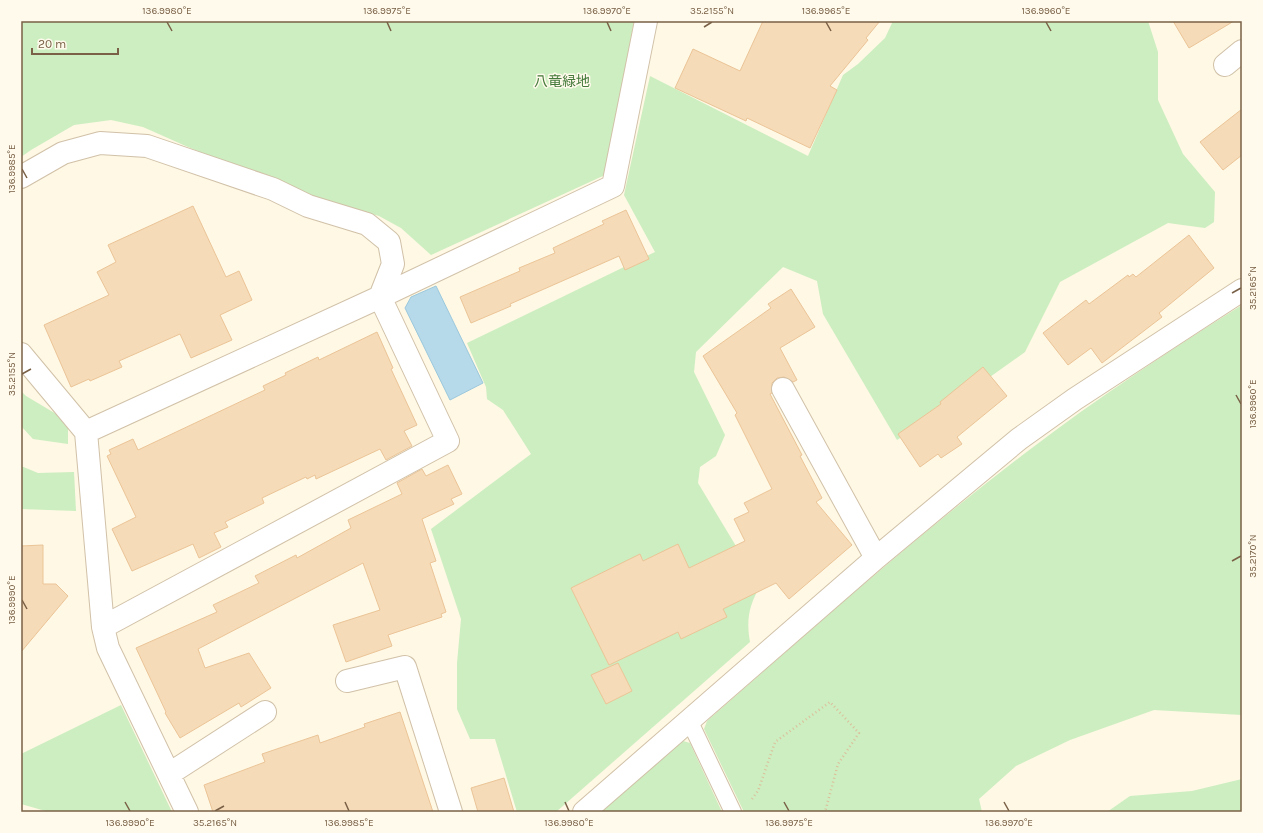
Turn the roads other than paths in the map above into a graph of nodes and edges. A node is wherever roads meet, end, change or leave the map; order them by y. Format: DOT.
graph roads {
  1 [pos="646,21"];
  2 [pos="1242,51"];
  3 [pos="1225,65"];
  4 [pos="21,177"];
  5 [pos="1242,290"];
  6 [pos="380,297"];
  7 [pos="21,354"];
  8 [pos="783,389"];
  9 [pos="86,432"];
  10 [pos="876,558"];
  11 [pos="103,627"];
  12 [pos="347,681"];
  13 [pos="266,712"];
  14 [pos="689,720"];
  15 [pos="169,774"];
  16 [pos="187,812"];
  17 [pos="451,812"];
  18 [pos="584,812"];
  19 [pos="733,812"];
  1 -- 6 [label="street"];
  2 -- 3 [label="street"];
  4 -- 6 [label="street"];
  5 -- 10 [label="street"];
  6 -- 9 [label="street"];
  6 -- 11 [label="street"];
  7 -- 9 [label="street"];
  8 -- 10 [label="street"];
  9 -- 11 [label="street"];
  10 -- 14 [label="street"];
  11 -- 15 [label="street"];
  12 -- 17 [label="street"];
  13 -- 15 [label="street"];
  14 -- 18 [label="street"];
  14 -- 19 [label="lane"];
  15 -- 16 [label="street"];
}
